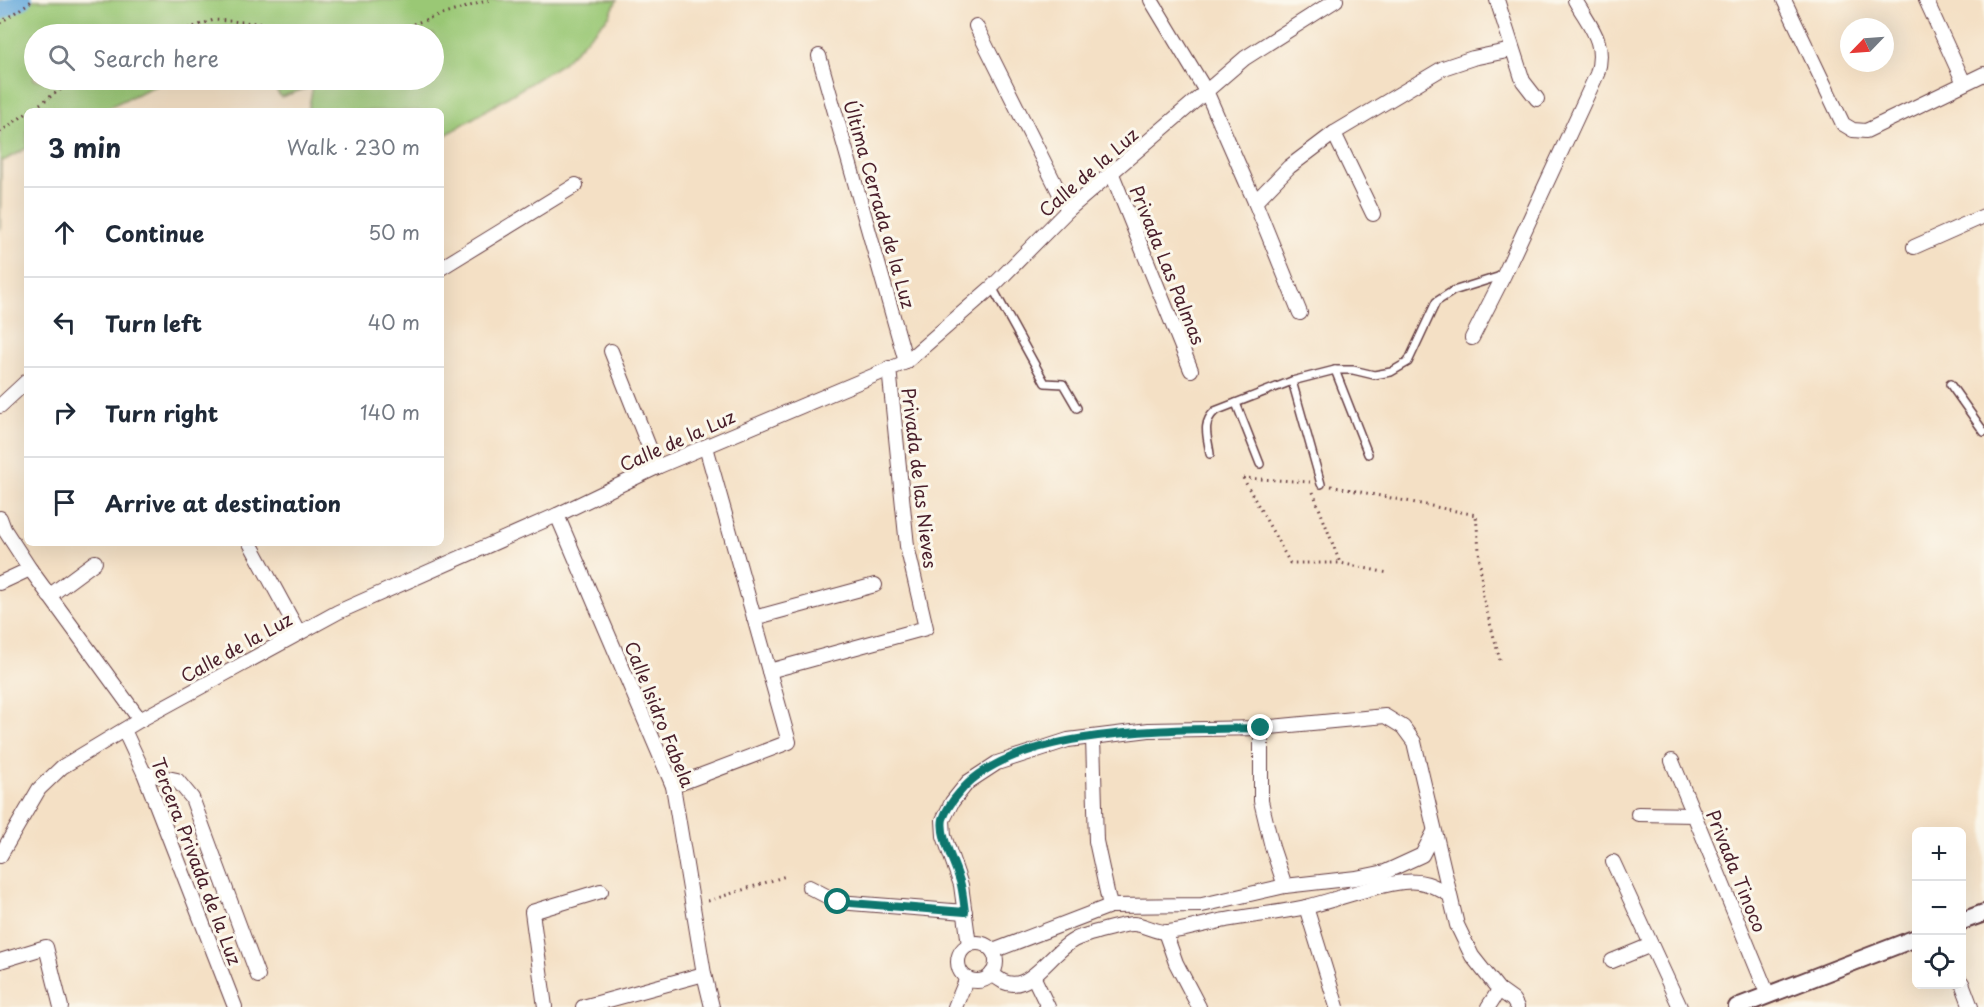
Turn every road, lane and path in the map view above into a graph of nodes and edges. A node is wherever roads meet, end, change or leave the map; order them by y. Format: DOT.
graph roads {
  1 [pos="33,0"];
  2 [pos="489,0"];
  3 [pos="1151,0"];
  4 [pos="1336,0"];
  5 [pos="1497,0"];
  6 [pos="1575,0"];
  7 [pos="1784,0"];
  8 [pos="1926,0"];
  9 [pos="0,23"];
  10 [pos="202,24"];
  11 [pos="272,24"];
  12 [pos="412,24"];
  13 [pos="976,26"];
  14 [pos="1512,50"];
  15 [pos="819,56"];
  16 [pos="1984,74"];
  17 [pos="1964,83"];
  18 [pos="60,90"];
  19 [pos="1207,93"];
  20 [pos="1537,99"];
  21 [pos="34,108"];
  22 [pos="24,115"];
  23 [pos="0,132"];
  24 [pos="1334,133"];
  25 [pos="1112,174"];
  26 [pos="576,185"];
  27 [pos="1255,202"];
  28 [pos="1068,210"];
  29 [pos="1373,214"];
  30 [pos="1984,216"];
  31 [pos="1914,247"];
  32 [pos="444,266"];
  33 [pos="1504,275"];
  34 [pos="992,287"];
  35 [pos="1300,313"];
  36 [pos="1472,338"];
  37 [pos="611,351"];
  38 [pos="906,362"];
  39 [pos="889,368"];
  40 [pos="1191,370"];
  41 [pos="1335,370"];
  42 [pos="1292,381"];
  43 [pos="24,384"];
  44 [pos="1950,384"];
  45 [pos="1236,403"];
  46 [pos="0,406"];
  47 [pos="1077,408"];
  48 [pos="1984,432"];
  49 [pos="706,447"];
  50 [pos="1210,454"];
  51 [pos="1368,454"];
  52 [pos="1260,464"];
  53 [pos="657,467"];
  54 [pos="1309,482"];
  55 [pos="1321,484"];
  56 [pos="557,515"];
  57 [pos="0,518"];
  58 [pos="252,546"];
  59 [pos="95,562"];
  60 [pos="1340,563"];
  61 [pos="30,569"];
  62 [pos="1388,573"];
  63 [pos="0,583"];
  64 [pos="875,585"];
  65 [pos="49,596"];
  66 [pos="754,618"];
  67 [pos="299,633"];
  68 [pos="1500,660"];
  69 [pos="769,671"];
  70 [pos="140,720"];
  71 [pos="1261,728"];
  72 [pos="123,730"];
  73 [pos="1093,738"];
  74 [pos="1672,760"];
  75 [pos="144,773"];
  76 [pos="673,786"];
  77 [pos="1638,814"];
  78 [pos="1695,815"];
  79 [pos="1434,832"];
  80 [pos="0,856"];
  81 [pos="1613,862"];
  82 [pos="786,876"];
  83 [pos="1285,886"];
  84 [pos="809,887"];
  85 [pos="601,891"];
  86 [pos="1450,895"];
  87 [pos="693,905"];
  88 [pos="1110,906"];
  89 [pos="1306,907"];
  90 [pos="965,912"];
  91 [pos="1984,913"];
  92 [pos="1966,920"];
  93 [pos="1166,933"];
  94 [pos="1912,940"];
  95 [pos="969,945"];
  96 [pos="1651,945"];
  97 [pos="993,951"];
  98 [pos="0,961"];
  99 [pos="1612,961"];
  100 [pos="992,973"];
  101 [pos="704,974"];
  102 [pos="258,976"];
  103 [pos="968,978"];
  104 [pos="1034,978"];
  105 [pos="1964,989"];
  106 [pos="1499,990"];
  107 [pos="1768,995"];
  108 [pos="1741,1006"];
  109 [pos="61,1007"];
  110 [pos="235,1007"];
  111 [pos="545,1007"];
  112 [pos="583,1007"];
  113 [pos="712,1007"];
  114 [pos="955,1007"];
  115 [pos="1048,1007"];
  116 [pos="1199,1007"];
  117 [pos="1337,1007"];
  118 [pos="1488,1007"];
  119 [pos="1517,1007"];
  120 [pos="1680,1007"];
  121 [pos="1971,1007"];
  1 -- 9 [label="path"];
  2 -- 12 [label="path"];
  3 -- 19 [label="street"];
  4 -- 19 [label="street, Calle de la Luz"];
  5 -- 14 [label="street"];
  6 -- 33 [label="street"];
  7 -- 17 [label="street"];
  8 -- 17 [label="street"];
  10 -- 11 [label="path"];
  13 -- 28 [label="street"];
  14 -- 20 [label="street"];
  14 -- 24 [label="street"];
  15 -- 38 [label="street, Última Cerrada de la Luz"];
  16 -- 17 [label="street"];
  18 -- 21 [label="path"];
  19 -- 25 [label="street, Calle de la Luz"];
  19 -- 27 [label="street"];
  22 -- 23 [label="path"];
  24 -- 27 [label="street"];
  24 -- 29 [label="street"];
  25 -- 28 [label="street, Calle de la Luz"];
  25 -- 40 [label="street, Privada Las Palmas"];
  26 -- 32 [label="street"];
  27 -- 35 [label="street"];
  28 -- 34 [label="street, Calle de la Luz"];
  30 -- 31 [label="street"];
  33 -- 36 [label="street"];
  33 -- 41 [label="lane"];
  34 -- 38 [label="street, Calle de la Luz"];
  34 -- 47 [label="lane"];
  37 -- 53 [label="street"];
  38 -- 39 [label="street, Calle de la Luz"];
  39 -- 49 [label="street, Calle de la Luz"];
  39 -- 69 [label="street, Privada de las Nieves"];
  41 -- 42 [label="lane"];
  41 -- 51 [label="lane"];
  42 -- 45 [label="lane"];
  42 -- 55 [label="lane"];
  43 -- 46 [label="street"];
  44 -- 48 [label="lane"];
  45 -- 50 [label="lane"];
  45 -- 52 [label="lane"];
  49 -- 53 [label="street, Calle de la Luz"];
  49 -- 66 [label="street"];
  53 -- 56 [label="street, Calle de la Luz"];
  54 -- 55 [label="path"];
  54 -- 60 [label="path"];
  54 -- 60 [label="path"];
  55 -- 68 [label="path"];
  56 -- 67 [label="street, Calle de la Luz"];
  56 -- 76 [label="street, Calle Isidro Fabela"];
  57 -- 61 [label="street"];
  58 -- 67 [label="street"];
  59 -- 65 [label="street"];
  60 -- 62 [label="path"];
  61 -- 63 [label="street"];
  61 -- 65 [label="street"];
  64 -- 66 [label="street"];
  65 -- 70 [label="street"];
  66 -- 69 [label="street"];
  67 -- 70 [label="street, Calle de la Luz"];
  69 -- 76 [label="street"];
  70 -- 72 [label="street, Calle de la Luz"];
  71 -- 73 [label="street"];
  71 -- 79 [label="street"];
  71 -- 83 [label="street"];
  72 -- 75 [label="street, Tercera Privada de la Luz"];
  72 -- 80 [label="street, Calle de la Luz"];
  73 -- 88 [label="street"];
  73 -- 90 [label="street"];
  74 -- 78 [label="street, Privada Tinoco"];
  75 -- 102 [label="street"];
  75 -- 110 [label="street, Tercera Privada de la Luz"];
  76 -- 87 [label="street, Calle Isidro Fabela"];
  77 -- 78 [label="street"];
  78 -- 107 [label="street, Privada Tinoco"];
  79 -- 83 [label="street"];
  79 -- 86 [label="street"];
  81 -- 96 [label="street"];
  82 -- 87 [label="path"];
  83 -- 88 [label="street"];
  84 -- 90 [label="street"];
  85 -- 111 [label="street"];
  86 -- 89 [label="street"];
  86 -- 106 [label="street"];
  87 -- 101 [label="street, Calle Isidro Fabela"];
  88 -- 97 [label="street"];
  89 -- 93 [label="street"];
  89 -- 117 [label="street"];
  90 -- 95 [label="street"];
  91 -- 92 [label="street"];
  93 -- 104 [label="street"];
  93 -- 116 [label="street"];
  94 -- 107 [label="street"];
  95 -- 97 [label="street"];
  95 -- 103 [label="street"];
  96 -- 99 [label="street"];
  96 -- 120 [label="street"];
  97 -- 100 [label="street"];
  98 -- 109 [label="street"];
  100 -- 103 [label="street"];
  100 -- 104 [label="street"];
  101 -- 112 [label="street"];
  101 -- 113 [label="street, Calle Isidro Fabela"];
  103 -- 114 [label="street"];
  104 -- 115 [label="street"];
  105 -- 121 [label="street"];
  106 -- 118 [label="street"];
  106 -- 119 [label="street"];
  107 -- 108 [label="street"];
}
